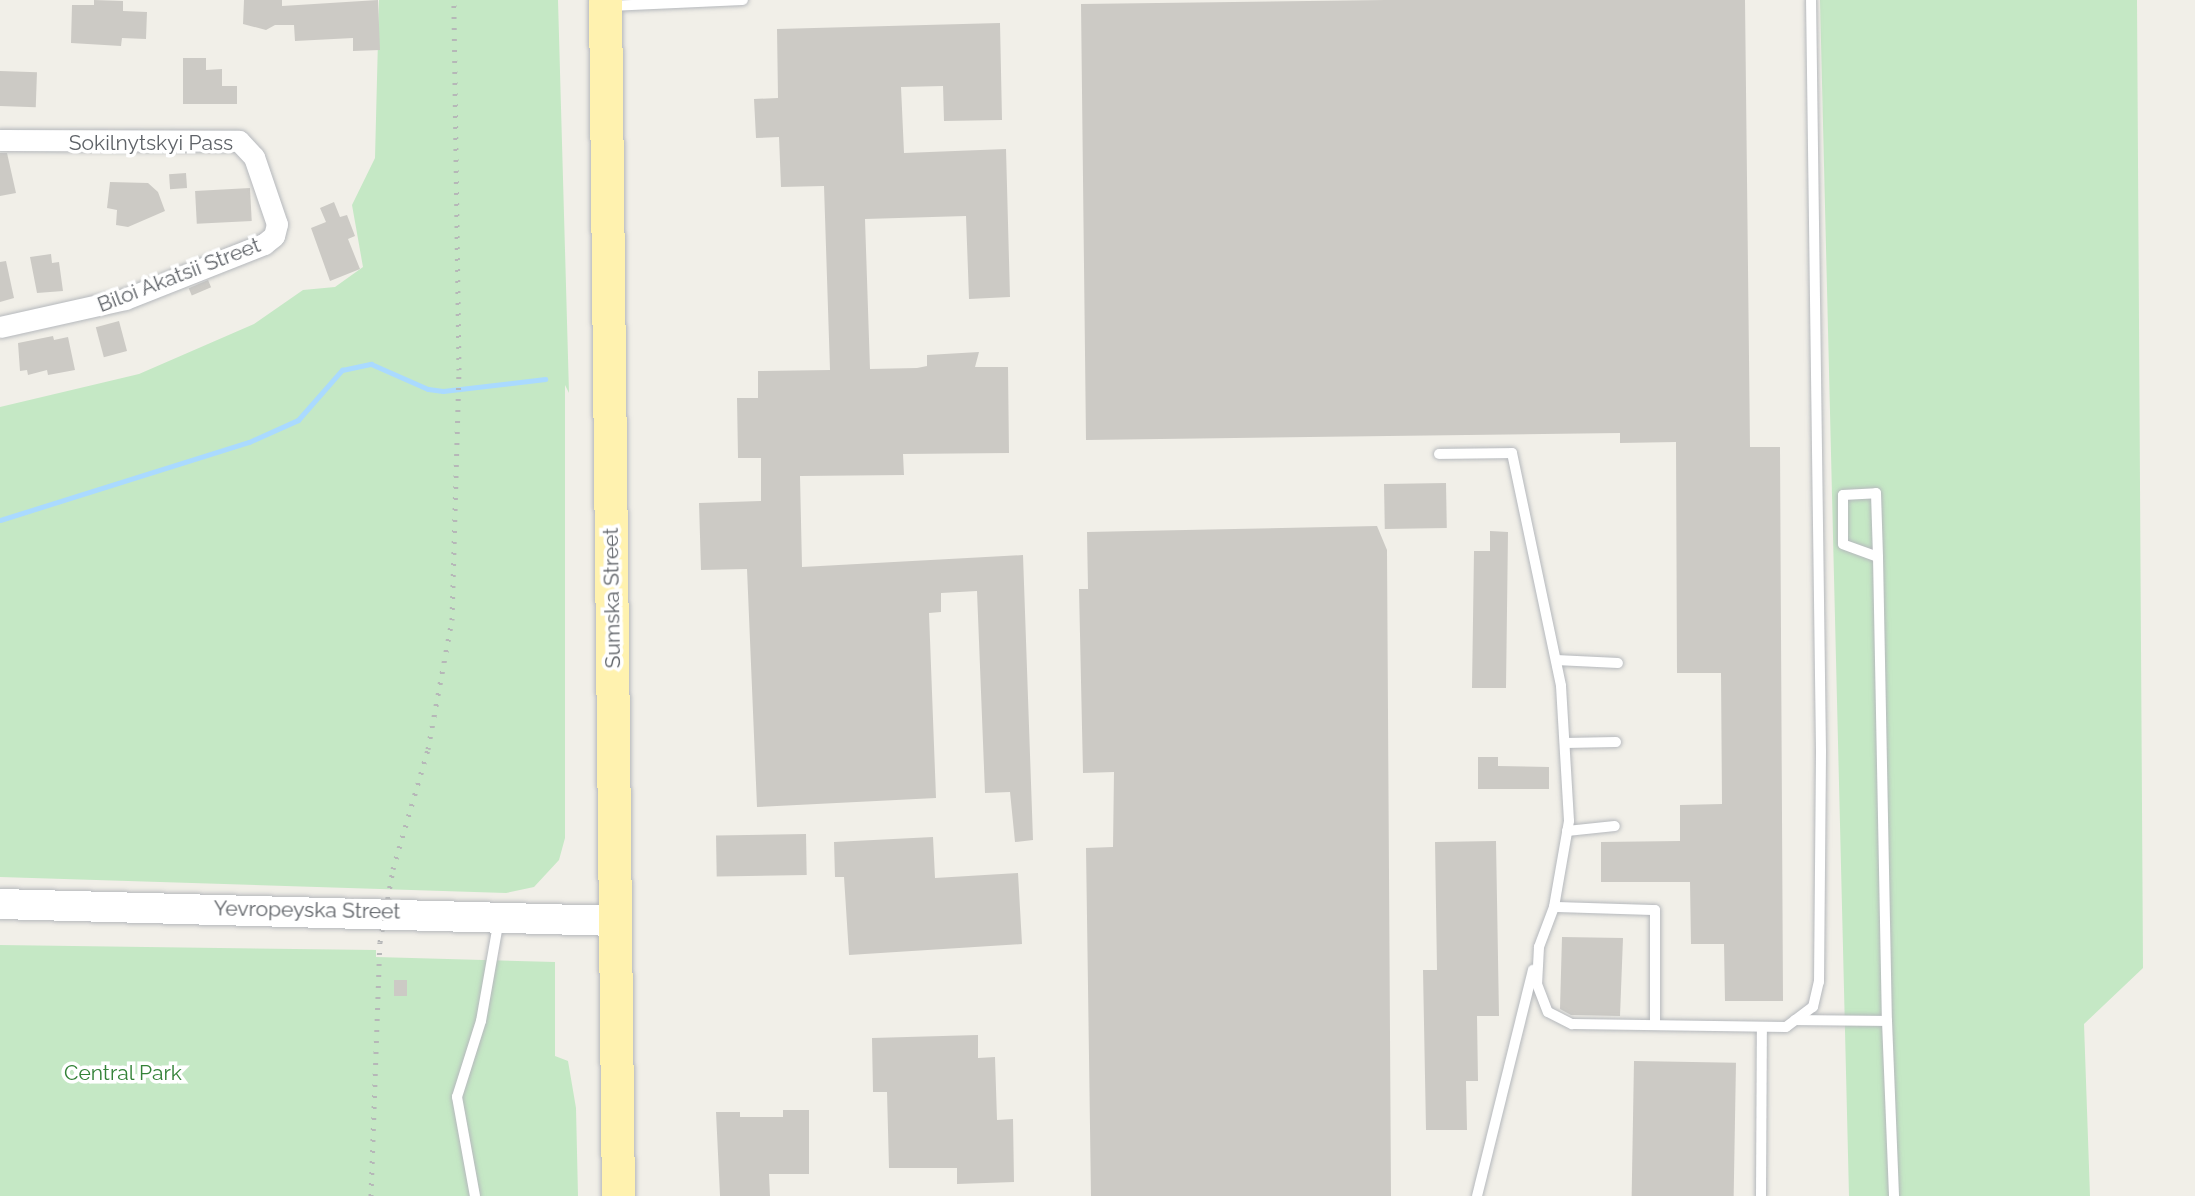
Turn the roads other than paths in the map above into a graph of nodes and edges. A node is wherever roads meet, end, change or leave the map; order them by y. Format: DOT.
graph roads {
  1 [pos="743,0"];
  2 [pos="1811,0"];
  3 [pos="605,3"];
  4 [pos="0,140"];
  5 [pos="274,236"];
  6 [pos="0,327"];
  7 [pos="1439,454"];
  8 [pos="1878,558"];
  9 [pos="1556,660"];
  10 [pos="1618,663"];
  11 [pos="1616,742"];
  12 [pos="1564,743"];
  13 [pos="1615,827"];
  14 [pos="1567,831"];
  15 [pos="0,904"];
  16 [pos="1554,907"];
  17 [pos="499,917"];
  18 [pos="615,921"];
  19 [pos="1538,947"];
  20 [pos="1795,1020"];
  21 [pos="1887,1021"];
  22 [pos="1655,1025"];
  23 [pos="1762,1027"];
  24 [pos="475,1196"];
  25 [pos="618,1196"];
  26 [pos="1477,1196"];
  27 [pos="1761,1196"];
  28 [pos="1894,1196"];
  1 -- 3 [label="lane"];
  2 -- 20 [label="lane"];
  3 -- 18 [label="main road, Sumska Street"];
  4 -- 5 [label="street, Sokilnytskyi Pass"];
  5 -- 6 [label="street, Biloi Akatsii Street"];
  7 -- 9 [label="lane"];
  8 -- 8 [label="lane"];
  8 -- 21 [label="lane"];
  9 -- 10 [label="lane"];
  9 -- 12 [label="lane"];
  11 -- 12 [label="lane"];
  12 -- 14 [label="lane"];
  13 -- 14 [label="lane"];
  14 -- 16 [label="lane"];
  15 -- 17 [label="main road, Yevropeyska Street"];
  16 -- 19 [label="lane"];
  16 -- 22 [label="lane"];
  17 -- 18 [label="main road, Yevropeyska Street"];
  17 -- 24 [label="lane"];
  18 -- 25 [label="main road, Sumska Street"];
  19 -- 22 [label="lane"];
  19 -- 26 [label="lane"];
  20 -- 21 [label="lane"];
  20 -- 23 [label="lane"];
  21 -- 28 [label="lane"];
  22 -- 23 [label="lane"];
  23 -- 27 [label="lane"];
}
